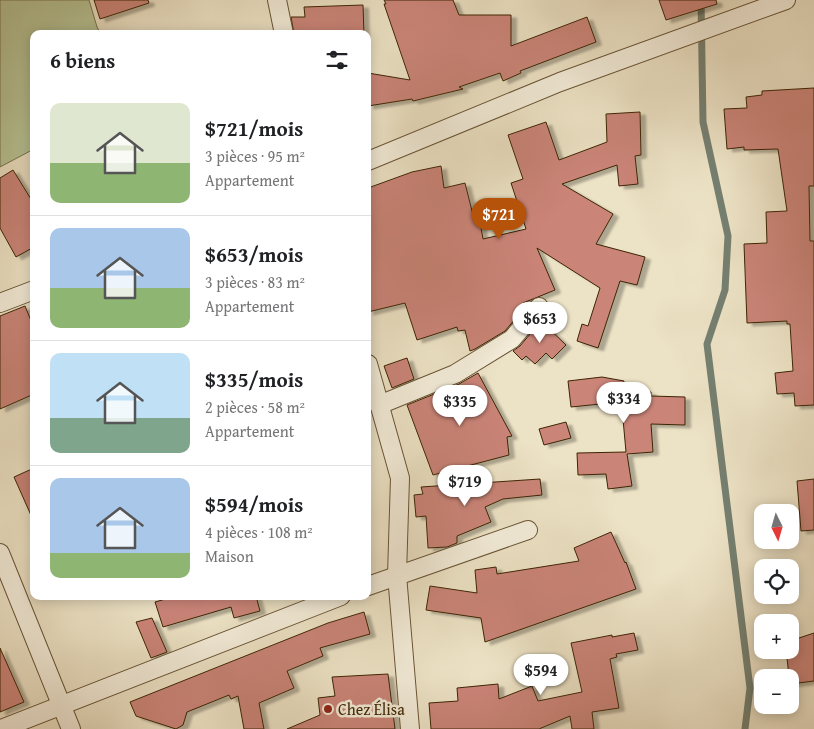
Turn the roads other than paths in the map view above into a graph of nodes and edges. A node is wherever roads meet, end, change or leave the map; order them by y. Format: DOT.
graph roads {
  1 [pos="277,0"];
  2 [pos="786,0"];
  3 [pos="283,30"];
  4 [pos="371,160"];
  5 [pos="30,292"];
  6 [pos="0,303"];
  7 [pos="539,307"];
  8 [pos="371,375"];
  9 [pos="379,405"];
  10 [pos="528,530"];
  11 [pos="0,553"];
  12 [pos="396,575"];
  13 [pos="371,585"];
  14 [pos="331,600"];
  15 [pos="62,706"];
  16 [pos="1,729"];
  17 [pos="71,729"];
  18 [pos="410,729"];
  1 -- 3 [label="street"];
  2 -- 4 [label="street"];
  5 -- 6 [label="street"];
  7 -- 9 [label="street"];
  8 -- 9 [label="street"];
  9 -- 12 [label="street"];
  10 -- 12 [label="street"];
  11 -- 15 [label="street"];
  12 -- 13 [label="street"];
  12 -- 18 [label="street"];
  14 -- 15 [label="street"];
  15 -- 16 [label="street"];
  15 -- 17 [label="street"];
}
